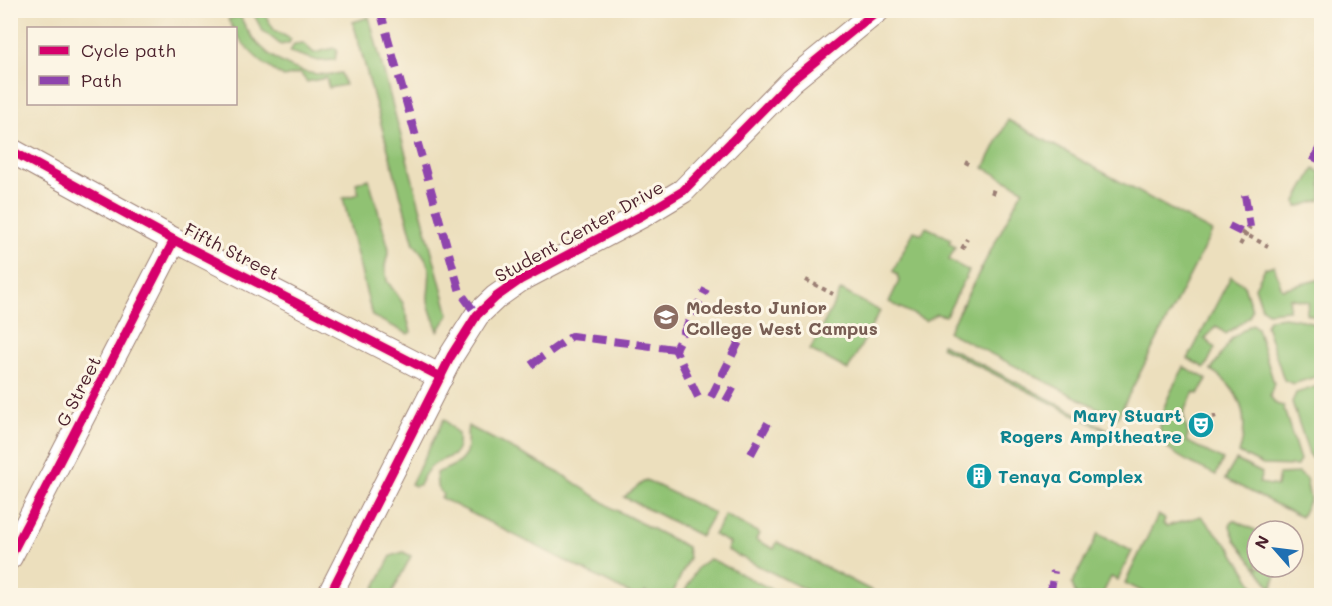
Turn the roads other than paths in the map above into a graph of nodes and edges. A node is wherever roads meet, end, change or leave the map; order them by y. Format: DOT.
graph roads {
  1 [pos="878,10"];
  2 [pos="10,150"];
  3 [pos="174,240"];
  4 [pos="441,377"];
  5 [pos="10,557"];
  6 [pos="329,596"];
  1 -- 4 [label="street, Student Center Drive"];
  2 -- 3 [label="street, Fifth Street"];
  3 -- 4 [label="street, Fifth Street"];
  3 -- 5 [label="street, G Street"];
  4 -- 6 [label="street, Student Center Drive"];
}
